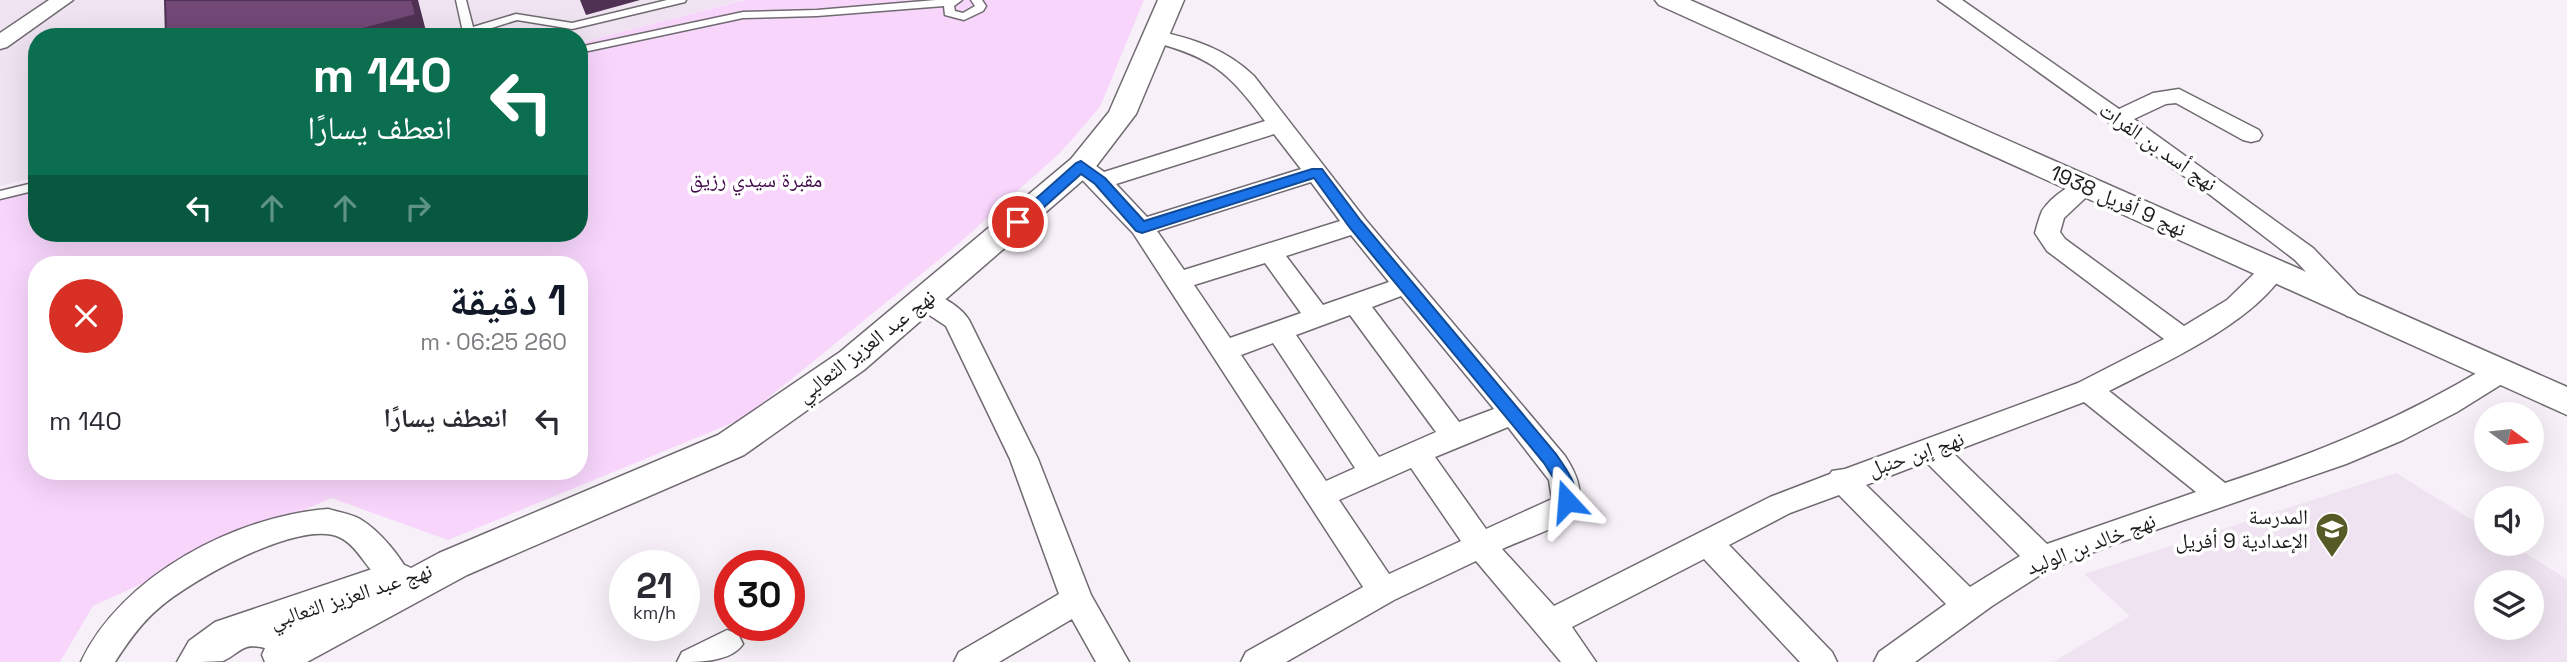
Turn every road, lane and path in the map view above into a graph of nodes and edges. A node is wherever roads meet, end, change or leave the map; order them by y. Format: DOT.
graph roads {
  1 [pos="63,0"];
  2 [pos="461,0"];
  3 [pos="681,0"];
  4 [pos="1171,0"];
  5 [pos="1668,0"];
  6 [pos="1948,0"];
  7 [pos="955,1"];
  8 [pos="979,1"];
  9 [pos="468,28"];
  10 [pos="482,28"];
  11 [pos="1157,37"];
  12 [pos="0,43"];
  13 [pos="588,48"];
  14 [pos="2119,118"];
  15 [pos="1278,125"];
  16 [pos="2251,135"];
  17 [pos="1317,172"];
  18 [pos="1091,174"];
  19 [pos="2085,187"];
  20 [pos="28,188"];
  21 [pos="0,195"];
  22 [pos="1356,225"];
  23 [pos="1142,228"];
  24 [pos="1270,252"];
  25 [pos="2272,271"];
  26 [pos="1176,282"];
  27 [pos="1406,285"];
  28 [pos="926,300"];
  29 [pos="1355,303"];
  30 [pos="2356,309"];
  31 [pos="1318,317"];
  32 [pos="1279,331"];
  33 [pos="2184,340"];
  34 [pos="1223,351"];
  35 [pos="2500,372"];
  36 [pos="2088,390"];
  37 [pos="2567,402"];
  38 [pos="1511,414"];
  39 [pos="1454,436"];
  40 [pos="1931,450"];
  41 [pos="1416,453"];
  42 [pos="1373,472"];
  43 [pos="1842,479"];
  44 [pos="1320,496"];
  45 [pos="2221,496"];
  46 [pos="1708,543"];
  47 [pos="1480,545"];
  48 [pos="2042,558"];
  49 [pos="453,564"];
  50 [pos="396,578"];
  51 [pos="1383,592"];
  52 [pos="1077,600"];
  53 [pos="1968,605"];
  54 [pos="1550,623"];
  55 [pos="250,628"];
  56 [pos="727,644"];
  57 [pos="196,659"];
  58 [pos="280,659"];
  59 [pos="1569,659"];
  60 [pos="97,662"];
  61 [pos="694,662"];
  62 [pos="970,662"];
  63 [pos="1112,662"];
  64 [pos="1257,662"];
  65 [pos="1821,662"];
  66 [pos="1890,662"];
  1 -- 12 [label="street"];
  2 -- 9 [label="lane"];
  3 -- 10 [label="lane"];
  4 -- 11 [label="street, نهج عبد العزيز الثعالبي"];
  5 -- 19 [label="street, نهج 9 أفريل 1938"];
  6 -- 14 [label="street, نهج أسد بن الفرات"];
  7 -- 8 [label="lane"];
  7 -- 13 [label="lane"];
  11 -- 15 [label="street"];
  11 -- 18 [label="street, نهج عبد العزيز الثعالبي"];
  14 -- 16 [label="street"];
  14 -- 30 [label="street, نهج أسد بن الفرات"];
  15 -- 17 [label="street"];
  15 -- 18 [label="street"];
  17 -- 22 [label="street"];
  17 -- 23 [label="street"];
  18 -- 23 [label="street"];
  18 -- 28 [label="street, نهج عبد العزيز الثعالبي"];
  19 -- 25 [label="street, نهج 9 أفريل 1938"];
  19 -- 33 [label="street"];
  20 -- 21 [label="lane"];
  22 -- 24 [label="street"];
  22 -- 27 [label="street"];
  23 -- 26 [label="street"];
  24 -- 26 [label="street"];
  24 -- 31 [label="street"];
  25 -- 30 [label="street, نهج 9 أفريل 1938"];
  25 -- 33 [label="street, نهج إبن حنبل"];
  26 -- 34 [label="street"];
  27 -- 29 [label="street"];
  27 -- 38 [label="street"];
  28 -- 49 [label="street, نهج عبد العزيز الثعالبي"];
  28 -- 52 [label="street"];
  29 -- 31 [label="street"];
  29 -- 39 [label="street"];
  30 -- 35 [label="street, نهج 9 أفريل 1938"];
  31 -- 32 [label="street"];
  32 -- 34 [label="street"];
  32 -- 42 [label="street"];
  33 -- 36 [label="street, نهج إبن حنبل"];
  34 -- 44 [label="street"];
  35 -- 37 [label="street, نهج 9 أفريل 1938"];
  35 -- 45 [label="street, نهج خالد بن الوليد"];
  36 -- 40 [label="street, نهج إبن حنبل"];
  36 -- 45 [label="street"];
  38 -- 39 [label="street"];
  38 -- 47 [label="street"];
  39 -- 41 [label="street"];
  40 -- 43 [label="street, نهج إبن حنبل"];
  40 -- 48 [label="street"];
  41 -- 42 [label="street"];
  41 -- 47 [label="street"];
  42 -- 44 [label="street"];
  43 -- 46 [label="street, نهج إبن حنبل"];
  43 -- 53 [label="street"];
  44 -- 51 [label="street"];
  45 -- 48 [label="street, نهج خالد بن الوليد"];
  46 -- 54 [label="street, نهج إبن حنبل"];
  46 -- 65 [label="street"];
  47 -- 51 [label="street"];
  47 -- 54 [label="street"];
  48 -- 53 [label="street, نهج خالد بن الوليد"];
  49 -- 50 [label="street, نهج عبد العزيز الثعالبي"];
  49 -- 58 [label="street, نهج عبد العزيز الثعالبي"];
  50 -- 55 [label="street, نهج عبد العزيز الثعالبي"];
  50 -- 60 [label="street"];
  51 -- 64 [label="street"];
  52 -- 62 [label="street"];
  52 -- 63 [label="street"];
  53 -- 66 [label="street, نهج خالد بن الوليد"];
  54 -- 59 [label="street"];
  55 -- 57 [label="street, نهج عبد العزيز الثعالبي"];
  55 -- 58 [label="street"];
  56 -- 61 [label="street"];
}
